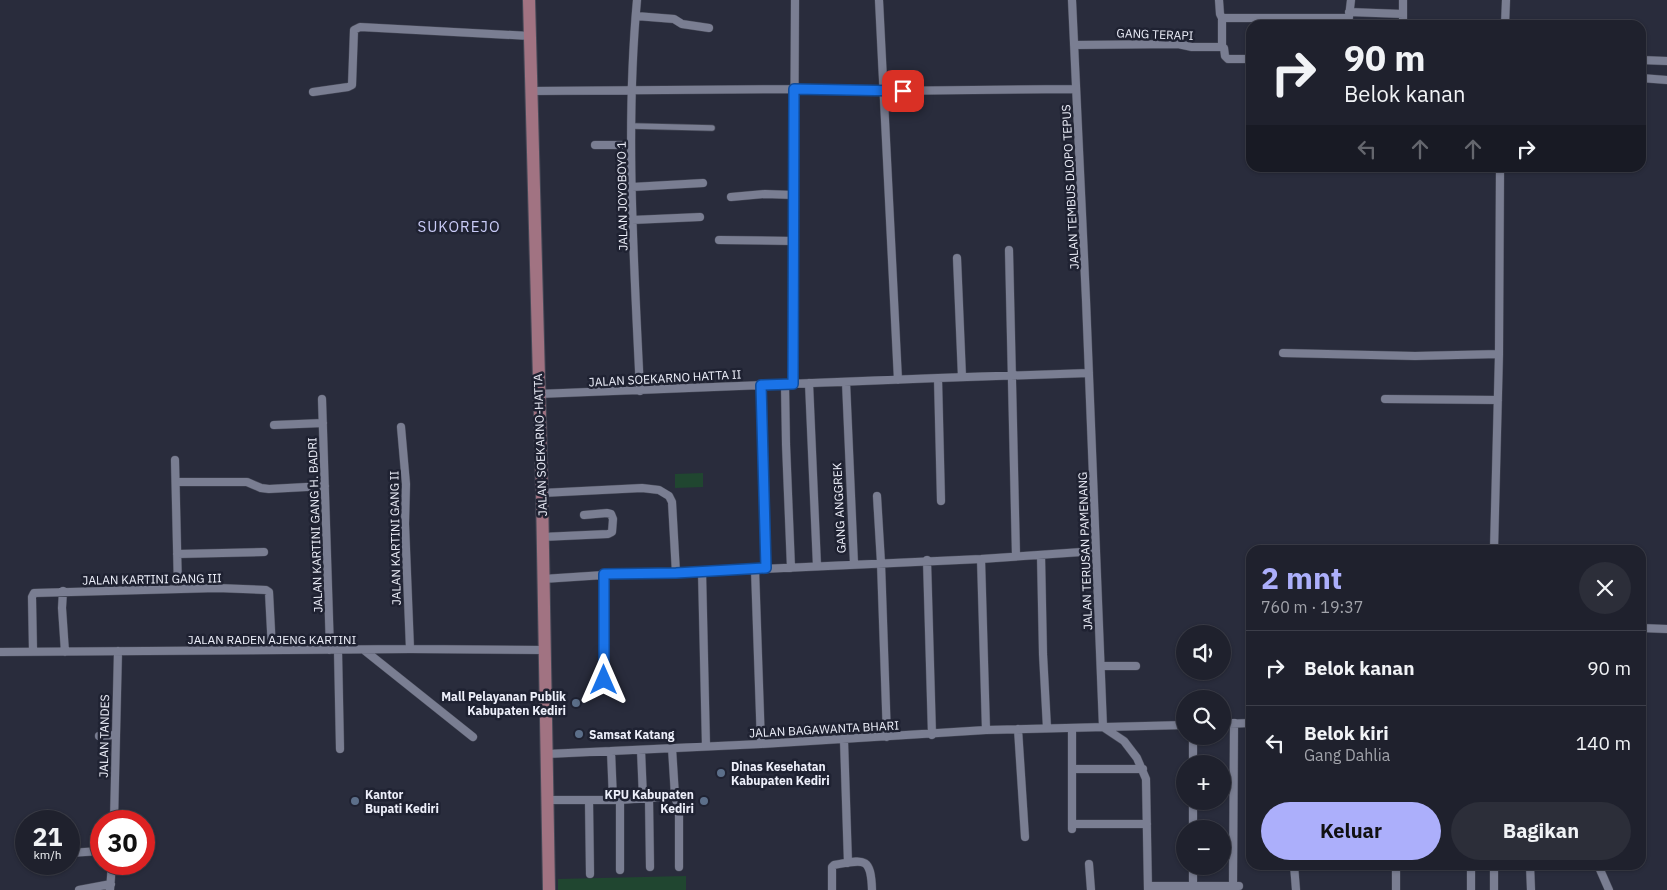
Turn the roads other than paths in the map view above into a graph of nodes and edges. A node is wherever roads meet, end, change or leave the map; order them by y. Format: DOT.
graph roads {
  1 [pos="529,0"];
  2 [pos="637,0"];
  3 [pos="795,0"];
  4 [pos="879,0"];
  5 [pos="1072,0"];
  6 [pos="1220,0"];
  7 [pos="1350,0"];
  8 [pos="1403,0"];
  9 [pos="1506,0"];
  10 [pos="1403,14"];
  11 [pos="636,16"];
  12 [pos="1222,18"];
  13 [pos="1348,18"];
  14 [pos="1403,20"];
  15 [pos="1505,20"];
  16 [pos="709,28"];
  17 [pos="530,36"];
  18 [pos="1074,45"];
  19 [pos="1222,47"];
  20 [pos="1246,60"];
  21 [pos="1646,60"];
  22 [pos="1667,61"];
  23 [pos="1646,78"];
  24 [pos="1667,80"];
  25 [pos="1076,88"];
  26 [pos="794,89"];
  27 [pos="632,90"];
  28 [pos="532,91"];
  29 [pos="883,91"];
  30 [pos="313,92"];
  31 [pos="632,126"];
  32 [pos="712,128"];
  33 [pos="595,145"];
  34 [pos="631,145"];
  35 [pos="1500,172"];
  36 [pos="703,183"];
  37 [pos="632,188"];
  38 [pos="794,195"];
  39 [pos="731,197"];
  40 [pos="700,217"];
  41 [pos="632,220"];
  42 [pos="719,240"];
  43 [pos="794,241"];
  44 [pos="1009,250"];
  45 [pos="957,258"];
  46 [pos="1284,353"];
  47 [pos="1499,354"];
  48 [pos="1089,373"];
  49 [pos="1011,375"];
  50 [pos="962,377"];
  51 [pos="938,378"];
  52 [pos="898,380"];
  53 [pos="846,382"];
  54 [pos="809,383"];
  55 [pos="789,384"];
  56 [pos="761,385"];
  57 [pos="640,391"];
  58 [pos="538,394"];
  59 [pos="322,399"];
  60 [pos="1385,399"];
  61 [pos="1498,400"];
  62 [pos="323,423"];
  63 [pos="274,425"];
  64 [pos="401,427"];
  65 [pos="175,460"];
  66 [pos="176,482"];
  67 [pos="325,486"];
  68 [pos="542,493"];
  69 [pos="877,496"];
  70 [pos="941,500"];
  71 [pos="584,515"];
  72 [pos="542,537"];
  73 [pos="1494,545"];
  74 [pos="1096,551"];
  75 [pos="264,552"];
  76 [pos="177,554"];
  77 [pos="1041,555"];
  78 [pos="1016,556"];
  79 [pos="981,559"];
  80 [pos="927,560"];
  81 [pos="881,563"];
  82 [pos="854,564"];
  83 [pos="817,566"];
  84 [pos="766,568"];
  85 [pos="791,568"];
  86 [pos="755,569"];
  87 [pos="702,571"];
  88 [pos="676,573"];
  89 [pos="604,574"];
  90 [pos="543,579"];
  91 [pos="178,589"];
  92 [pos="63,591"];
  93 [pos="1646,628"];
  94 [pos="1667,629"];
  95 [pos="410,649"];
  96 [pos="272,650"];
  97 [pos="334,650"];
  98 [pos="364,650"];
  99 [pos="544,650"];
  100 [pos="33,651"];
  101 [pos="118,651"];
  102 [pos="0,652"];
  103 [pos="65,652"];
  104 [pos="1101,666"];
  105 [pos="1136,666"];
  106 [pos="604,680"];
  107 [pos="1246,722"];
  108 [pos="1231,723"];
  109 [pos="1234,723"];
  110 [pos="1176,725"];
  111 [pos="1102,727"];
  112 [pos="1047,728"];
  113 [pos="1072,728"];
  114 [pos="1018,729"];
  115 [pos="986,730"];
  116 [pos="115,735"];
  117 [pos="932,735"];
  118 [pos="99,736"];
  119 [pos="472,737"];
  120 [pos="887,737"];
  121 [pos="844,740"];
  122 [pos="760,744"];
  123 [pos="706,746"];
  124 [pos="672,748"];
  125 [pos="340,749"];
  126 [pos="641,750"];
  127 [pos="611,751"];
  128 [pos="547,754"];
  129 [pos="1073,769"];
  130 [pos="1143,769"];
  131 [pos="1233,788"];
  132 [pos="675,796"];
  133 [pos="646,798"];
  134 [pos="548,800"];
  135 [pos="589,800"];
  136 [pos="616,800"];
  137 [pos="114,810"];
  138 [pos="1147,824"];
  139 [pos="1024,837"];
  140 [pos="848,863"];
  141 [pos="1089,864"];
  142 [pos="650,866"];
  143 [pos="679,868"];
  144 [pos="620,870"];
  145 [pos="1294,870"];
  146 [pos="1396,870"];
  147 [pos="1471,870"];
  148 [pos="1494,870"];
  149 [pos="1530,870"];
  150 [pos="1600,870"];
  151 [pos="590,874"];
  152 [pos="1193,875"];
  153 [pos="1193,886"];
  154 [pos="110,887"];
  155 [pos="1148,888"];
  156 [pos="79,890"];
  157 [pos="549,890"];
  158 [pos="832,890"];
  159 [pos="872,890"];
  160 [pos="1091,890"];
  161 [pos="1296,890"];
  162 [pos="1396,890"];
  163 [pos="1471,890"];
  164 [pos="1494,890"];
  165 [pos="1531,890"];
  166 [pos="1609,890"];
  1 -- 17 [label="main road, JALAN SOEKARNO-HATTA"];
  2 -- 11 [label="street, JALAN JOYOBOYO 1"];
  3 -- 26 [label="street"];
  4 -- 29 [label="street"];
  5 -- 18 [label="street, JALAN TEMBUS DLOPO TEPUS"];
  6 -- 12 [label="street"];
  7 -- 13 [label="street"];
  8 -- 10 [label="street"];
  9 -- 15 [label="street"];
  10 -- 13 [label="street"];
  10 -- 14 [label="street"];
  11 -- 16 [label="street"];
  11 -- 27 [label="street, JALAN JOYOBOYO 1"];
  12 -- 13 [label="street"];
  12 -- 19 [label="street"];
  17 -- 28 [label="main road, JALAN SOEKARNO-HATTA"];
  17 -- 30 [label="street"];
  18 -- 19 [label="street, GANG TERAPI"];
  18 -- 25 [label="street, JALAN TEMBUS DLOPO TEPUS"];
  19 -- 20 [label="street"];
  21 -- 22 [label="street"];
  23 -- 24 [label="street"];
  25 -- 29 [label="street"];
  25 -- 48 [label="street, JALAN TEMBUS DLOPO TEPUS"];
  26 -- 27 [label="street"];
  26 -- 29 [label="street"];
  26 -- 38 [label="street"];
  27 -- 28 [label="street"];
  27 -- 31 [label="street, JALAN JOYOBOYO 1"];
  28 -- 58 [label="main road, JALAN SOEKARNO-HATTA"];
  29 -- 52 [label="street"];
  31 -- 32 [label="street"];
  31 -- 34 [label="street, JALAN JOYOBOYO 1"];
  33 -- 34 [label="street"];
  34 -- 37 [label="street, JALAN JOYOBOYO 1"];
  35 -- 47 [label="street"];
  36 -- 37 [label="street"];
  37 -- 41 [label="street, JALAN JOYOBOYO 1"];
  38 -- 39 [label="street"];
  38 -- 43 [label="street"];
  40 -- 41 [label="street"];
  41 -- 57 [label="street, JALAN JOYOBOYO 1"];
  42 -- 43 [label="street"];
  43 -- 55 [label="street"];
  44 -- 49 [label="street"];
  45 -- 50 [label="street"];
  46 -- 47 [label="street"];
  47 -- 61 [label="street"];
  48 -- 49 [label="street, JALAN SOEKARNO HATTA II"];
  48 -- 74 [label="street, JALAN TERUSAN PAMENANG"];
  49 -- 50 [label="street, JALAN SOEKARNO HATTA II"];
  49 -- 78 [label="street"];
  50 -- 51 [label="street, JALAN SOEKARNO HATTA II"];
  51 -- 52 [label="street, JALAN SOEKARNO HATTA II"];
  51 -- 70 [label="street"];
  52 -- 53 [label="street, JALAN SOEKARNO HATTA II"];
  53 -- 54 [label="street, JALAN SOEKARNO HATTA II"];
  53 -- 82 [label="street, GANG ANGGREK"];
  54 -- 55 [label="street, JALAN SOEKARNO HATTA II"];
  54 -- 83 [label="street"];
  55 -- 56 [label="street, JALAN SOEKARNO HATTA II"];
  55 -- 85 [label="street"];
  56 -- 57 [label="street, JALAN SOEKARNO HATTA II"];
  56 -- 84 [label="street"];
  57 -- 58 [label="street, JALAN SOEKARNO HATTA II"];
  58 -- 68 [label="main road, JALAN SOEKARNO-HATTA"];
  59 -- 62 [label="street, JALAN KARTINI GANG H. BADRI"];
  60 -- 61 [label="street"];
  61 -- 73 [label="street"];
  62 -- 63 [label="street"];
  62 -- 67 [label="street, JALAN KARTINI GANG H. BADRI"];
  64 -- 95 [label="street, JALAN KARTINI GANG II"];
  65 -- 66 [label="street"];
  66 -- 67 [label="street"];
  66 -- 76 [label="street"];
  67 -- 97 [label="street, JALAN KARTINI GANG H. BADRI"];
  68 -- 72 [label="main road, JALAN SOEKARNO-HATTA"];
  68 -- 88 [label="street"];
  69 -- 81 [label="street"];
  71 -- 72 [label="street"];
  72 -- 90 [label="main road, JALAN SOEKARNO-HATTA"];
  74 -- 77 [label="street"];
  74 -- 104 [label="street, JALAN TERUSAN PAMENANG"];
  75 -- 76 [label="street"];
  76 -- 91 [label="street"];
  77 -- 78 [label="street"];
  77 -- 112 [label="street"];
  78 -- 79 [label="street"];
  79 -- 80 [label="street"];
  79 -- 115 [label="street"];
  80 -- 81 [label="street"];
  80 -- 117 [label="street"];
  81 -- 82 [label="street"];
  81 -- 120 [label="street"];
  82 -- 83 [label="street"];
  83 -- 85 [label="street"];
  84 -- 85 [label="street"];
  84 -- 86 [label="street"];
  86 -- 87 [label="street"];
  86 -- 122 [label="street"];
  87 -- 88 [label="street"];
  87 -- 123 [label="street"];
  88 -- 89 [label="street"];
  89 -- 90 [label="street"];
  89 -- 106 [label="street"];
  90 -- 99 [label="main road, JALAN SOEKARNO-HATTA"];
  91 -- 92 [label="street, JALAN KARTINI GANG III"];
  91 -- 96 [label="street, JALAN KARTINI GANG III"];
  92 -- 100 [label="street, JALAN KARTINI GANG III"];
  92 -- 103 [label="street"];
  93 -- 94 [label="street"];
  95 -- 98 [label="street, JALAN RADEN AJENG KARTINI"];
  95 -- 99 [label="street, JALAN RADEN AJENG KARTINI"];
  96 -- 97 [label="street, JALAN RADEN AJENG KARTINI"];
  96 -- 101 [label="street, JALAN RADEN AJENG KARTINI"];
  97 -- 98 [label="street, JALAN RADEN AJENG KARTINI"];
  97 -- 125 [label="street, JALAN KARTINI GANG H. BADRI"];
  98 -- 119 [label="street"];
  99 -- 128 [label="main road, JALAN SOEKARNO-HATTA"];
  100 -- 102 [label="street, JALAN RADEN AJENG KARTINI"];
  100 -- 103 [label="street, JALAN RADEN AJENG KARTINI"];
  101 -- 103 [label="street, JALAN RADEN AJENG KARTINI"];
  101 -- 116 [label="street, JALAN TANDES"];
  104 -- 105 [label="street"];
  104 -- 111 [label="street, JALAN TERUSAN PAMENANG"];
  107 -- 109 [label="street"];
  108 -- 109 [label="street"];
  109 -- 131 [label="street"];
  110 -- 111 [label="street, JALAN BAGAWANTA BHARI"];
  111 -- 113 [label="street, JALAN BAGAWANTA BHARI"];
  111 -- 130 [label="street"];
  112 -- 113 [label="street, JALAN BAGAWANTA BHARI"];
  112 -- 114 [label="street, JALAN BAGAWANTA BHARI"];
  113 -- 129 [label="street"];
  114 -- 115 [label="street, JALAN BAGAWANTA BHARI"];
  114 -- 139 [label="street"];
  115 -- 117 [label="street, JALAN BAGAWANTA BHARI"];
  116 -- 118 [label="street"];
  116 -- 137 [label="street, JALAN TANDES"];
  117 -- 120 [label="street, JALAN BAGAWANTA BHARI"];
  120 -- 121 [label="street, JALAN BAGAWANTA BHARI"];
  121 -- 122 [label="street, JALAN BAGAWANTA BHARI"];
  121 -- 140 [label="street"];
  122 -- 123 [label="street, JALAN BAGAWANTA BHARI"];
  123 -- 124 [label="street, JALAN BAGAWANTA BHARI"];
  124 -- 126 [label="street, JALAN BAGAWANTA BHARI"];
  124 -- 132 [label="street"];
  126 -- 127 [label="street, JALAN BAGAWANTA BHARI"];
  126 -- 133 [label="street"];
  127 -- 128 [label="street, JALAN BAGAWANTA BHARI"];
  127 -- 136 [label="street"];
  128 -- 134 [label="main road, JALAN SOEKARNO-HATTA"];
  129 -- 130 [label="street"];
  129 -- 138 [label="street"];
  130 -- 138 [label="street"];
  131 -- 153 [label="street"];
  132 -- 133 [label="street"];
  132 -- 143 [label="street"];
  133 -- 136 [label="street"];
  133 -- 142 [label="street"];
  134 -- 135 [label="street"];
  134 -- 157 [label="main road, JALAN SOEKARNO-HATTA"];
  135 -- 136 [label="street"];
  135 -- 151 [label="street"];
  136 -- 144 [label="street"];
  138 -- 155 [label="street"];
  140 -- 158 [label="street"];
  140 -- 159 [label="street"];
  141 -- 160 [label="street"];
  145 -- 161 [label="street"];
  146 -- 162 [label="street"];
  147 -- 163 [label="street"];
  148 -- 164 [label="street"];
  149 -- 165 [label="street"];
  150 -- 166 [label="street"];
  152 -- 153 [label="street"];
  153 -- 155 [label="street"];
  154 -- 156 [label="street"];
}
